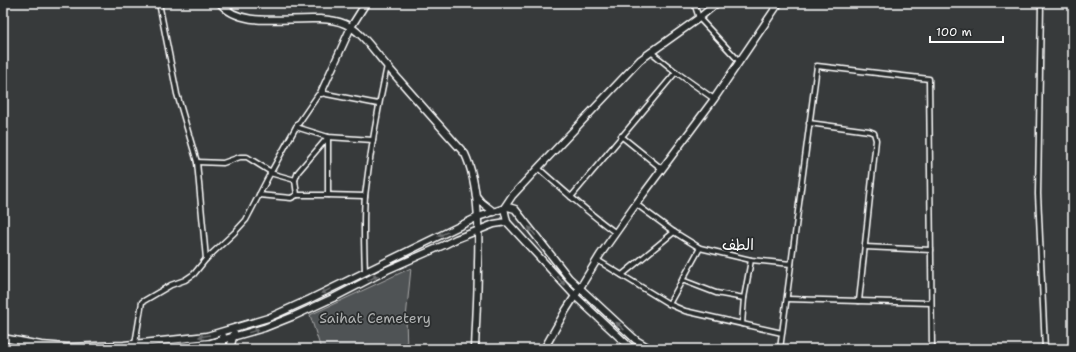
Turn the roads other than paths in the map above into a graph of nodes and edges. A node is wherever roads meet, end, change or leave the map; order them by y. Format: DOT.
graph roads {
  1 [pos="159,3"];
  2 [pos="220,3"];
  3 [pos="366,3"];
  4 [pos="694,3"];
  5 [pos="717,3"];
  6 [pos="779,3"];
  7 [pos="1041,3"];
  8 [pos="699,18"];
  9 [pos="351,27"];
  10 [pos="651,52"];
  11 [pos="739,61"];
  12 [pos="387,66"];
  13 [pos="676,72"];
  14 [pos="321,93"];
  15 [pos="714,99"];
  16 [pos="378,104"];
  17 [pos="810,123"];
  18 [pos="296,126"];
  19 [pos="621,136"];
  20 [pos="328,137"];
  21 [pos="373,140"];
  22 [pos="197,162"];
  23 [pos="538,168"];
  24 [pos="662,169"];
  25 [pos="270,173"];
  26 [pos="295,180"];
  27 [pos="260,195"];
  28 [pos="297,195"];
  29 [pos="328,195"];
  30 [pos="475,195"];
  31 [pos="365,196"];
  32 [pos="571,197"];
  33 [pos="636,204"];
  34 [pos="504,208"];
  35 [pos="494,212"];
  36 [pos="478,217"];
  37 [pos="507,222"];
  38 [pos="479,230"];
  39 [pos="674,232"];
  40 [pos="616,233"];
  41 [pos="865,247"];
  42 [pos="700,248"];
  43 [pos="931,250"];
  44 [pos="206,259"];
  45 [pos="597,260"];
  46 [pos="751,260"];
  47 [pos="791,264"];
  48 [pos="365,272"];
  49 [pos="622,275"];
  50 [pos="682,280"];
  51 [pos="580,288"];
  52 [pos="575,296"];
  53 [pos="744,298"];
  54 [pos="786,300"];
  55 [pos="859,301"];
  56 [pos="931,303"];
  57 [pos="669,304"];
  58 [pos="742,324"];
  59 [pos="235,328"];
  60 [pos="224,331"];
  61 [pos="782,332"];
  62 [pos="233,337"];
  63 [pos="3,338"];
  64 [pos="223,339"];
  65 [pos="135,344"];
  66 [pos="3,346"];
  67 [pos="22,349"];
  68 [pos="147,349"];
  69 [pos="222,349"];
  70 [pos="230,349"];
  71 [pos="475,349"];
  72 [pos="544,349"];
  73 [pos="632,349"];
  74 [pos="651,349"];
  75 [pos="780,349"];
  76 [pos="932,349"];
  77 [pos="1045,349"];
  1 -- 22 [label="street"];
  2 -- 9 [label="street"];
  3 -- 9 [label="street"];
  4 -- 8 [label="street"];
  5 -- 8 [label="street"];
  6 -- 11 [label="street"];
  7 -- 77 [label="street"];
  8 -- 10 [label="street"];
  8 -- 11 [label="street"];
  9 -- 12 [label="street"];
  9 -- 14 [label="street"];
  10 -- 13 [label="street"];
  10 -- 23 [label="street"];
  11 -- 15 [label="street"];
  12 -- 16 [label="street"];
  12 -- 30 [label="street"];
  13 -- 15 [label="street"];
  13 -- 19 [label="street"];
  14 -- 16 [label="street"];
  14 -- 18 [label="street"];
  15 -- 24 [label="street"];
  16 -- 21 [label="street"];
  17 -- 41 [label="street"];
  17 -- 43 [label="street"];
  17 -- 47 [label="street"];
  18 -- 20 [label="street"];
  18 -- 25 [label="street"];
  19 -- 24 [label="street"];
  19 -- 32 [label="street"];
  20 -- 21 [label="street"];
  20 -- 26 [label="street"];
  20 -- 29 [label="street"];
  21 -- 31 [label="street"];
  22 -- 25 [label="street"];
  22 -- 44 [label="street"];
  23 -- 32 [label="street"];
  23 -- 34 [label="street"];
  24 -- 33 [label="street"];
  25 -- 26 [label="street"];
  25 -- 27 [label="street"];
  26 -- 28 [label="street"];
  27 -- 28 [label="street"];
  27 -- 44 [label="street"];
  28 -- 29 [label="street"];
  29 -- 31 [label="street"];
  30 -- 35 [label="street"];
  30 -- 36 [label="street"];
  31 -- 48 [label="street"];
  32 -- 40 [label="street"];
  33 -- 39 [label="street"];
  33 -- 40 [label="street"];
  34 -- 35 [label="street"];
  34 -- 37 [label="street"];
  51 -- 34 [label="street, one-way"];
  35 -- 36 [label="street"];
  36 -- 38 [label="street"];
  36 -- 48 [label="street, one-way"];
  37 -- 38 [label="street"];
  37 -- 52 [label="street, one-way"];
  62 -- 38 [label="street, one-way"];
  38 -- 71 [label="street"];
  39 -- 42 [label="street"];
  39 -- 49 [label="street"];
  40 -- 45 [label="street"];
  41 -- 43 [label="street"];
  41 -- 55 [label="street"];
  42 -- 46 [label="street"];
  42 -- 50 [label="street"];
  43 -- 56 [label="street"];
  44 -- 65 [label="street"];
  45 -- 49 [label="street"];
  45 -- 51 [label="street"];
  46 -- 47 [label="street"];
  46 -- 53 [label="street"];
  47 -- 54 [label="street"];
  48 -- 59 [label="street, one-way"];
  49 -- 57 [label="street"];
  50 -- 53 [label="street"];
  50 -- 57 [label="street"];
  51 -- 52 [label="street"];
  74 -- 51 [label="street, one-way"];
  52 -- 72 [label="street"];
  52 -- 73 [label="street"];
  53 -- 58 [label="street"];
  54 -- 55 [label="street"];
  54 -- 61 [label="street"];
  55 -- 56 [label="street"];
  56 -- 76 [label="street"];
  57 -- 58 [label="street"];
  58 -- 61 [label="street"];
  59 -- 60 [label="street"];
  59 -- 62 [label="street"];
  60 -- 64 [label="street"];
  60 -- 65 [label="street, one-way"];
  61 -- 75 [label="street"];
  62 -- 64 [label="street"];
  62 -- 70 [label="street"];
  63 -- 65 [label="street"];
  64 -- 68 [label="street"];
  64 -- 69 [label="street"];
  66 -- 67 [label="street"];
}
